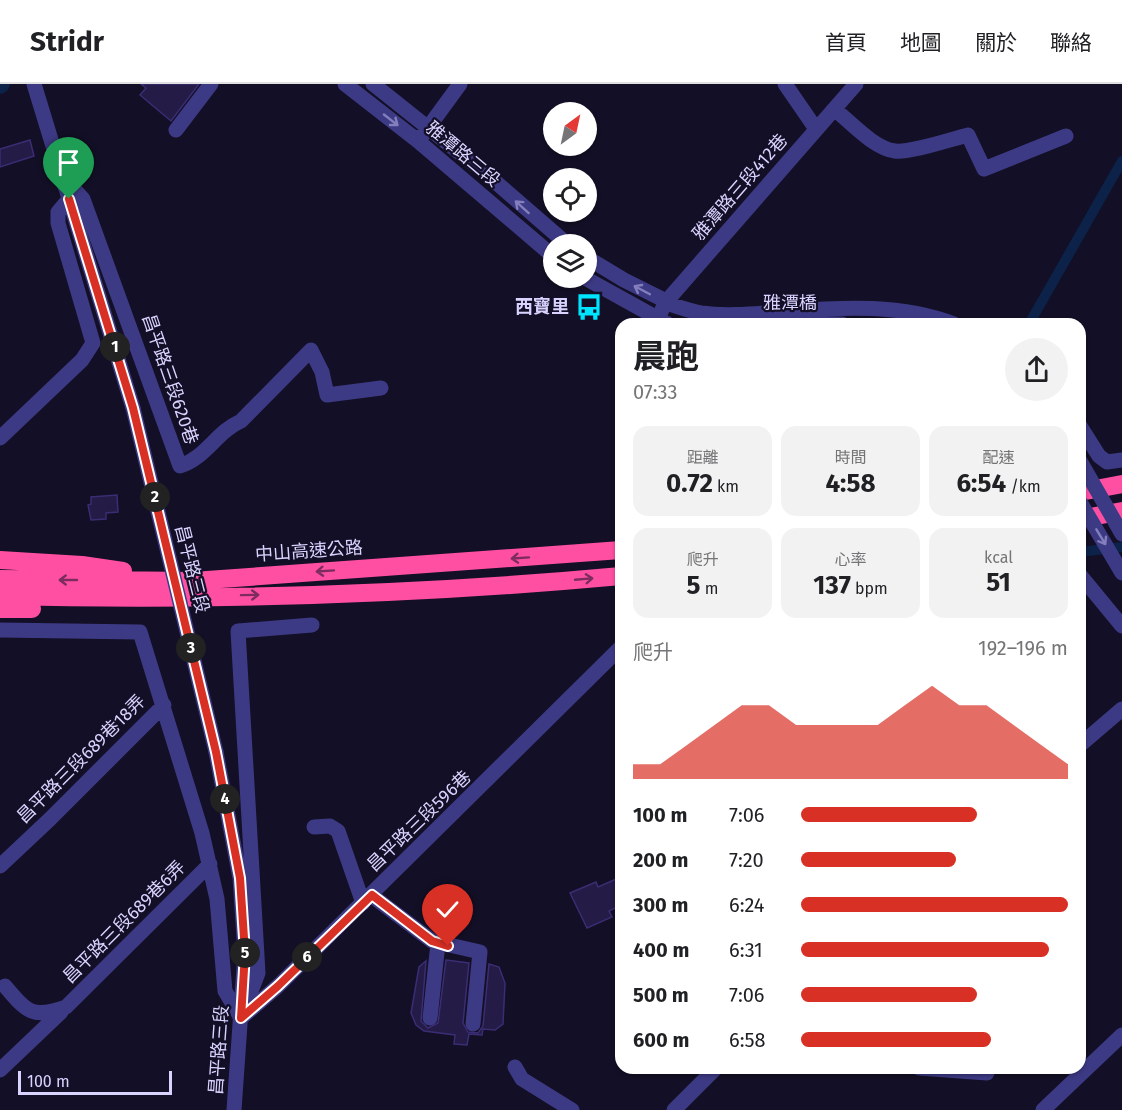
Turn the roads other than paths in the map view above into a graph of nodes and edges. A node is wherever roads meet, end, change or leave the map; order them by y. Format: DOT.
graph roads {
  1 [pos="34,84"];
  2 [pos="211,84"];
  3 [pos="345,84"];
  4 [pos="373,84"];
  5 [pos="460,84"];
  6 [pos="785,84"];
  7 [pos="856,84"];
  8 [pos="834,109"];
  9 [pos="427,128"];
  10 [pos="816,129"];
  11 [pos="176,130"];
  12 [pos="1066,136"];
  13 [pos="418,141"];
  14 [pos="67,193"];
  15 [pos="555,234"];
  16 [pos="543,248"];
  17 [pos="597,263"];
  18 [pos="597,285"];
  19 [pos="666,303"];
  20 [pos="656,318"];
  21 [pos="664,318"];
  22 [pos="712,318"];
  23 [pos="939,318"];
  24 [pos="381,388"];
  25 [pos="1086,435"];
  26 [pos="0,438"];
  27 [pos="1122,460"];
  28 [pos="1086,471"];
  29 [pos="1122,484"];
  30 [pos="1086,491"];
  31 [pos="1122,511"];
  32 [pos="1086,512"];
  33 [pos="1086,518"];
  34 [pos="1122,534"];
  35 [pos="615,550"];
  36 [pos="0,560"];
  37 [pos="1122,573"];
  38 [pos="615,576"];
  39 [pos="0,579"];
  40 [pos="1086,582"];
  41 [pos="193,589"];
  42 [pos="0,597"];
  43 [pos="0,609"];
  44 [pos="312,625"];
  45 [pos="1122,626"];
  46 [pos="0,630"];
  47 [pos="615,653"];
  48 [pos="164,705"];
  49 [pos="1122,710"];
  50 [pos="1086,736"];
  51 [pos="314,827"];
  52 [pos="210,864"];
  53 [pos="0,866"];
  54 [pos="367,899"];
  55 [pos="438,943"];
  56 [pos="5,986"];
  57 [pos="66,1007"];
  58 [pos="241,1018"];
  59 [pos="430,1018"];
  60 [pos="473,1024"];
  61 [pos="1122,1035"];
  62 [pos="515,1067"];
  63 [pos="1086,1069"];
  64 [pos="0,1070"];
  65 [pos="710,1074"];
  66 [pos="1081,1074"];
  67 [pos="234,1110"];
  68 [pos="572,1110"];
  69 [pos="674,1110"];
  70 [pos="1043,1110"];
  1 -- 14 [label="street, 昌平路三段"];
  2 -- 11 [label="street"];
  3 -- 13 [label="street, 雅潭路三段, one-way"];
  4 -- 9 [label="street, 雅潭路三段"];
  5 -- 9 [label="street"];
  6 -- 10 [label="street"];
  7 -- 8 [label="street, 雅潭路三段412巷"];
  8 -- 10 [label="street, 雅潭路三段412巷"];
  8 -- 12 [label="street"];
  9 -- 13 [label="street"];
  15 -- 9 [label="street, 雅潭路三段, one-way"];
  10 -- 19 [label="street, 雅潭路三段412巷"];
  13 -- 16 [label="street, 雅潭路三段"];
  14 -- 24 [label="street, 昌平路三段620巷"];
  14 -- 26 [label="street"];
  14 -- 58 [label="street, 昌平路三段, bridge"];
  19 -- 17 [label="street, one-way"];
  18 -- 20 [label="street"];
  19 -- 21 [label="street, 雅潭路三段412巷"];
  19 -- 22 [label="street, 雅潭橋"];
  19 -- 23 [label="street"];
  25 -- 27 [label="street"];
  28 -- 34 [label="street, bridge"];
  29 -- 30 [label="highway"];
  31 -- 33 [label="highway"];
  32 -- 37 [label="street, one-way, bridge"];
  35 -- 41 [label="highway, 中山高速公路, one-way"];
  36 -- 41 [label="highway"];
  41 -- 38 [label="highway, 中山高速公路, one-way"];
  41 -- 39 [label="highway, 中山高速公路, one-way"];
  40 -- 45 [label="street"];
  41 -- 42 [label="highway, 中山高速公路"];
  41 -- 43 [label="highway"];
  44 -- 58 [label="street"];
  46 -- 48 [label="street"];
  47 -- 54 [label="street, 昌平路三段596巷"];
  48 -- 52 [label="street"];
  48 -- 53 [label="street, 昌平路三段689巷18弄"];
  49 -- 50 [label="street"];
  51 -- 54 [label="street"];
  52 -- 57 [label="street, 昌平路三段689巷6弄"];
  52 -- 58 [label="street"];
  54 -- 55 [label="street"];
  54 -- 58 [label="street, 昌平路三段596巷"];
  55 -- 59 [label="street"];
  55 -- 60 [label="street"];
  56 -- 57 [label="street, 昌平路三段689巷6弄"];
  57 -- 64 [label="street, 昌平路三段689巷6弄"];
  58 -- 67 [label="street, 昌平路三段"];
  61 -- 63 [label="street"];
  62 -- 68 [label="street"];
  65 -- 69 [label="street"];
  66 -- 70 [label="street"];
}
